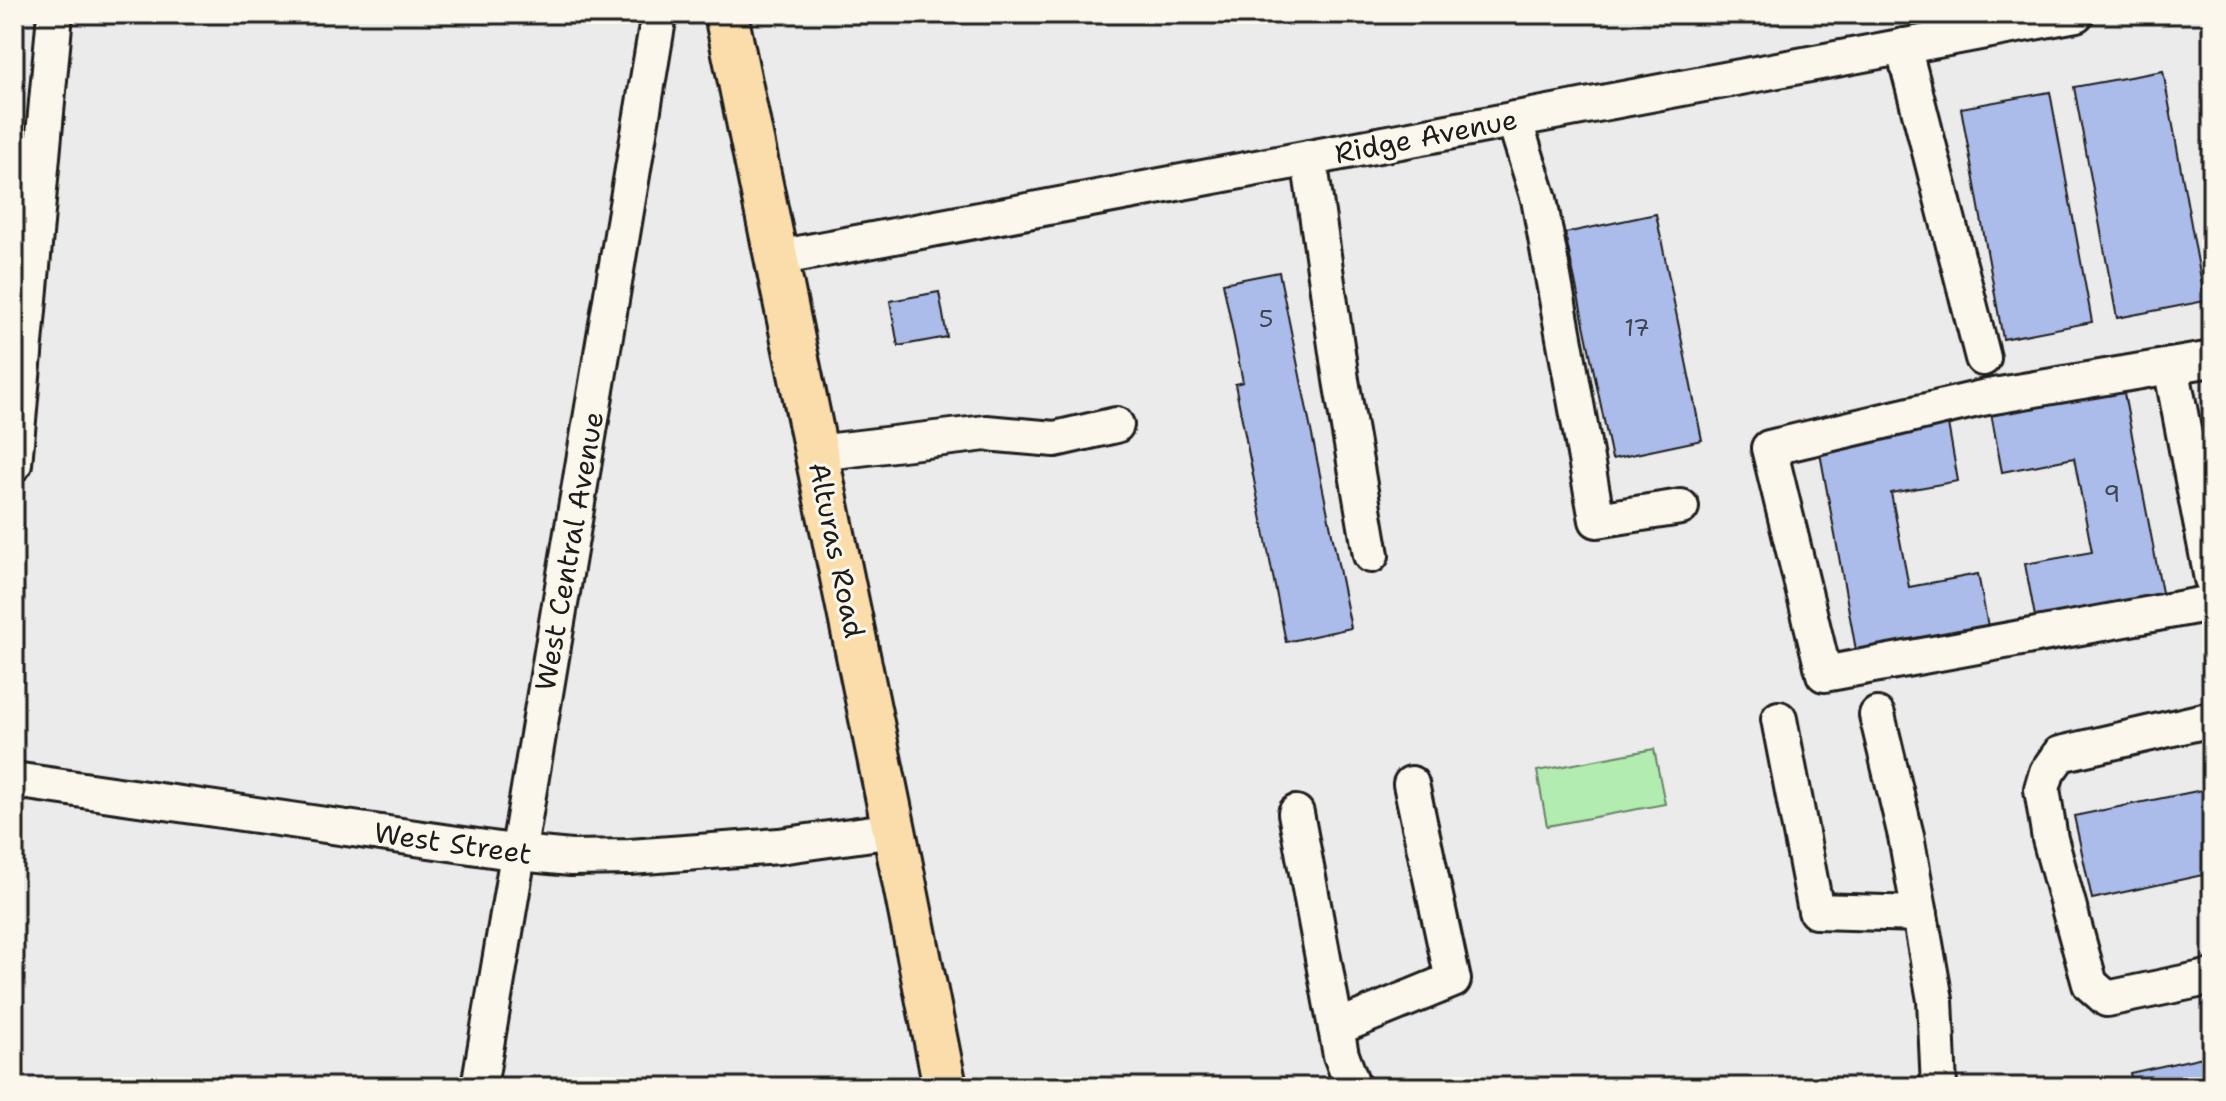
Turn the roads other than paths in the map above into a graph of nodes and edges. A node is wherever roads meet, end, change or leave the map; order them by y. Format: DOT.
graph roads {
  1 [pos="55,14"];
  2 [pos="649,14"];
  3 [pos="659,14"];
  4 [pos="726,14"];
  5 [pos="2076,14"];
  6 [pos="1986,22"];
  7 [pos="1903,46"];
  8 [pos="1514,119"];
  9 [pos="1309,158"];
  10 [pos="777,258"];
  11 [pos="1983,358"];
  12 [pos="2212,359"];
  13 [pos="2171,366"];
  14 [pos="1116,425"];
  15 [pos="817,453"];
  16 [pos="14,464"];
  17 [pos="1681,507"];
  18 [pos="1371,555"];
  19 [pos="2212,579"];
  20 [pos="2212,603"];
  21 [pos="1877,715"];
  22 [pos="1779,719"];
  23 [pos="2212,719"];
  24 [pos="14,780"];
  25 [pos="1411,784"];
  26 [pos="1296,813"];
  27 [pos="894,830"];
  28 [pos="519,853"];
  29 [pos="1920,914"];
  30 [pos="2212,977"];
  31 [pos="1336,1028"];
  32 [pos="479,1087"];
  33 [pos="945,1087"];
  34 [pos="1353,1087"];
  35 [pos="1939,1087"];
  1 -- 16 [label="street"];
  2 -- 3 [label="street"];
  3 -- 28 [label="street, West Central Avenue"];
  4 -- 10 [label="main road, Alturas Road"];
  5 -- 6 [label="street, Ridge Avenue"];
  6 -- 7 [label="street, Ridge Avenue"];
  7 -- 8 [label="street, Ridge Avenue"];
  7 -- 11 [label="street"];
  8 -- 9 [label="street, Ridge Avenue"];
  8 -- 17 [label="street"];
  9 -- 10 [label="street, Ridge Avenue"];
  9 -- 18 [label="street"];
  10 -- 15 [label="main road, Alturas Road"];
  12 -- 13 [label="street"];
  13 -- 19 [label="street"];
  13 -- 20 [label="street"];
  14 -- 15 [label="street"];
  15 -- 27 [label="main road, Alturas Road"];
  21 -- 29 [label="street"];
  22 -- 29 [label="street"];
  23 -- 30 [label="street"];
  24 -- 28 [label="street, West Street"];
  25 -- 31 [label="street"];
  26 -- 31 [label="street"];
  27 -- 28 [label="street, West Street"];
  27 -- 33 [label="main road, Alturas Road"];
  28 -- 32 [label="street, West Central Avenue"];
  29 -- 35 [label="street"];
  31 -- 34 [label="street"];
}
